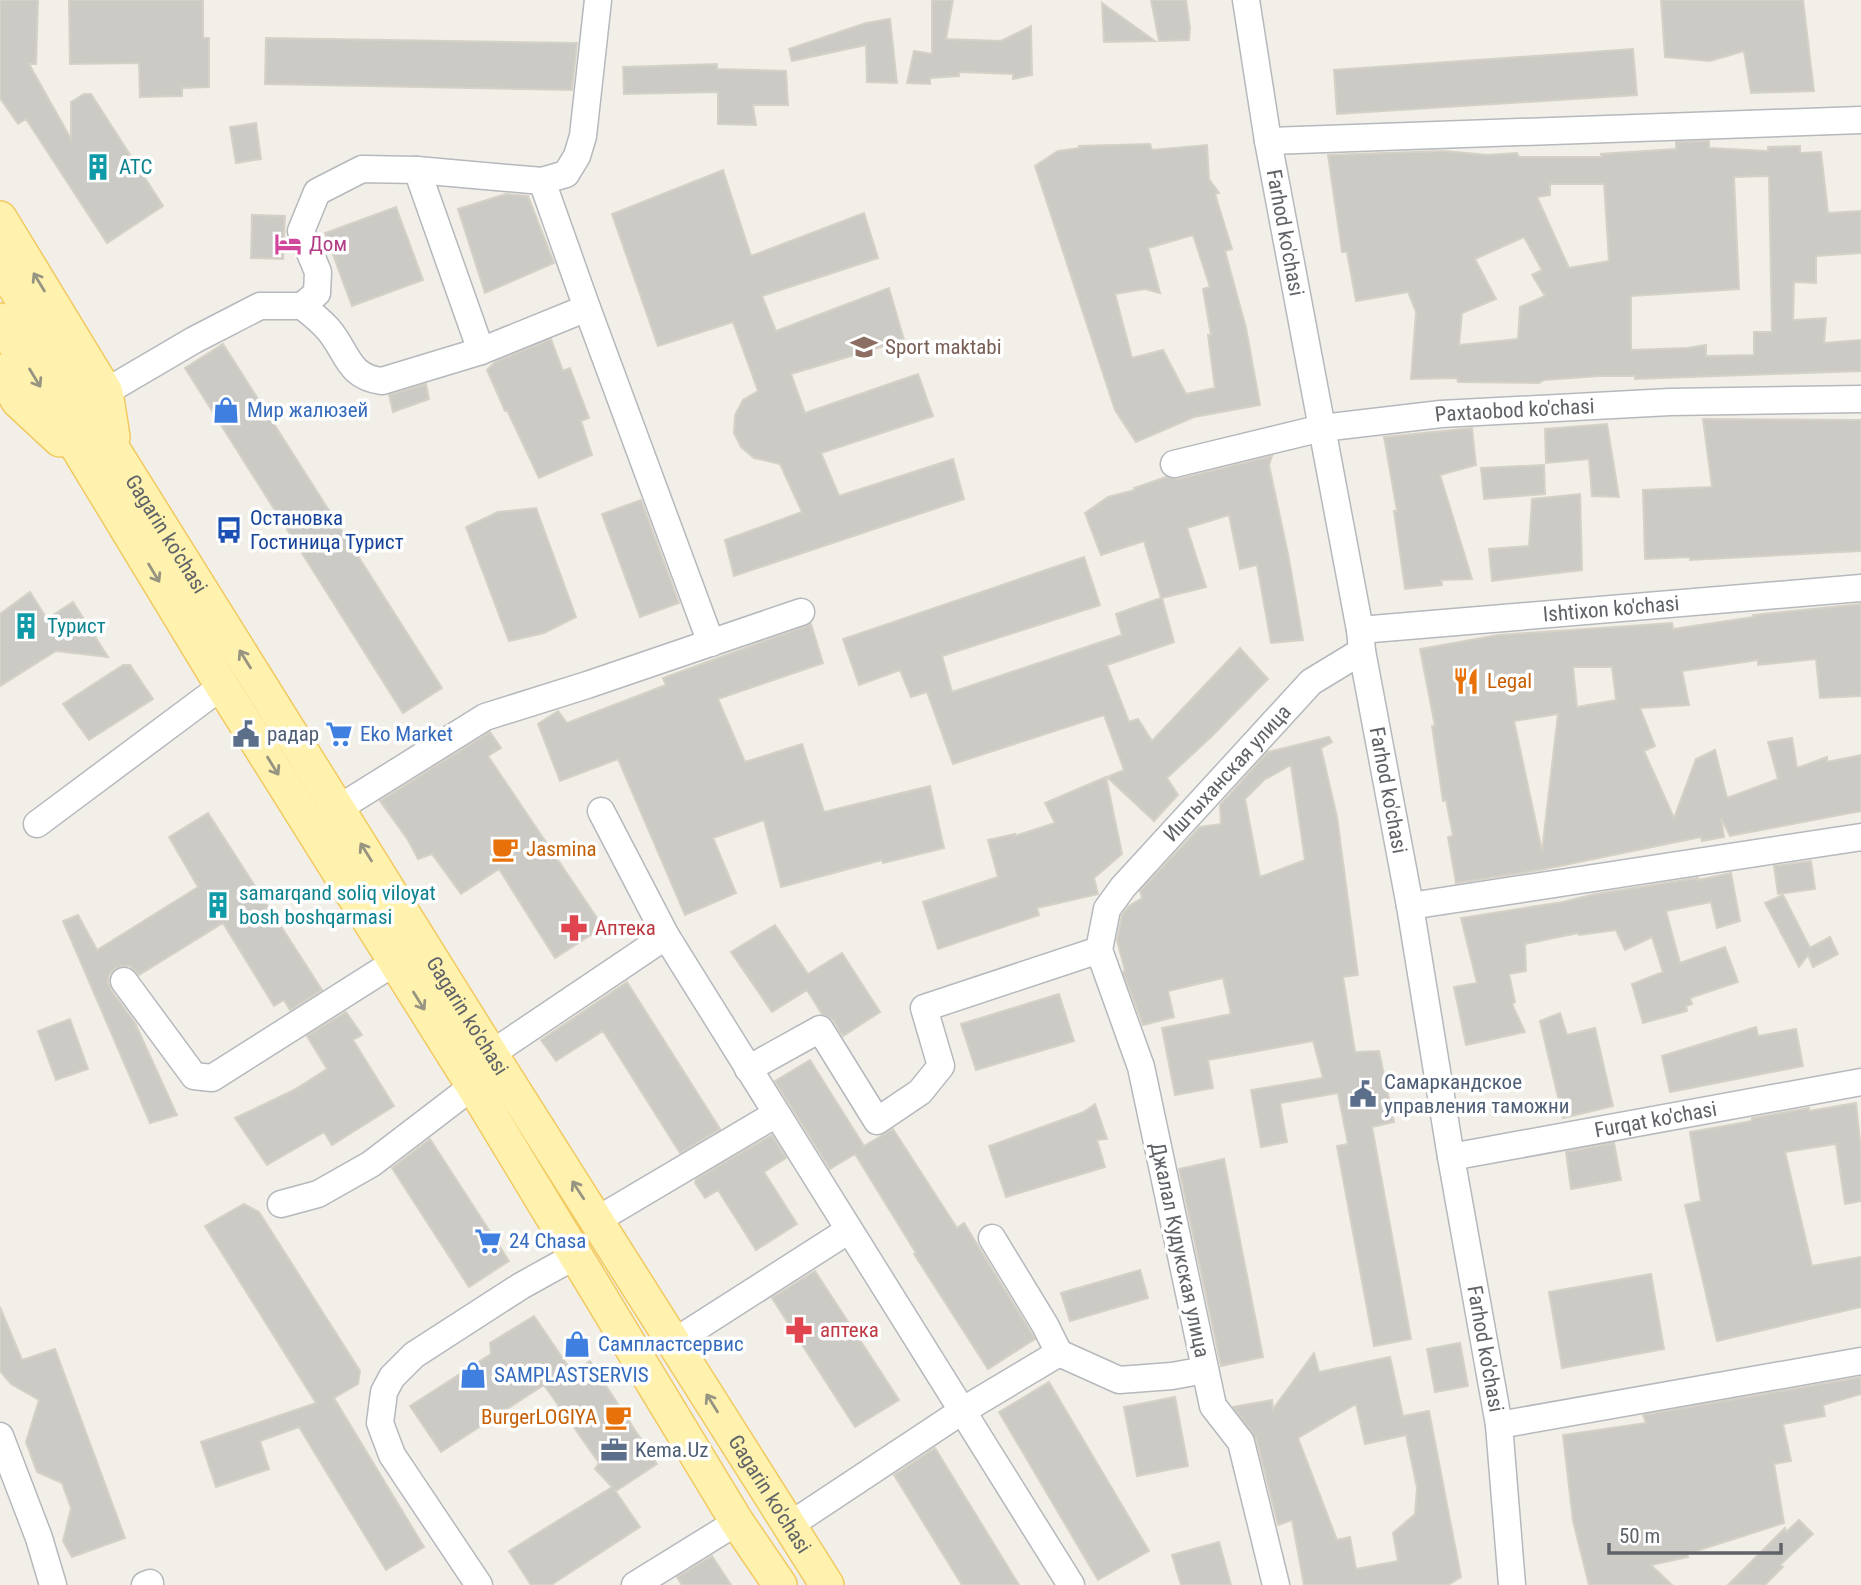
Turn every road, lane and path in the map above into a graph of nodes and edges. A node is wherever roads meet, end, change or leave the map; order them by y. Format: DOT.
graph roads {
  1 [pos="598,0"];
  2 [pos="1247,0"];
  3 [pos="1861,120"];
  4 [pos="1268,141"];
  5 [pos="417,170"];
  6 [pos="542,181"];
  7 [pos="0,218"];
  8 [pos="0,263"];
  9 [pos="302,306"];
  10 [pos="587,308"];
  11 [pos="0,320"];
  12 [pos="481,351"];
  13 [pos="0,371"];
  14 [pos="95,398"];
  15 [pos="1861,399"];
  16 [pos="9,407"];
  17 [pos="1322,428"];
  18 [pos="103,460"];
  19 [pos="1174,464"];
  20 [pos="1861,587"];
  21 [pos="801,612"];
  22 [pos="1361,641"];
  23 [pos="711,643"];
  24 [pos="222,686"];
  25 [pos="339,808"];
  26 [pos="601,811"];
  27 [pos="37,824"];
  28 [pos="1861,837"];
  29 [pos="1410,906"];
  30 [pos="666,936"];
  31 [pos="1099,950"];
  32 [pos="395,962"];
  33 [pos="124,981"];
  34 [pos="491,1054"];
  35 [pos="748,1069"];
  36 [pos="1861,1082"];
  37 [pos="473,1086"];
  38 [pos="776,1114"];
  39 [pos="1451,1157"];
  40 [pos="281,1204"];
  41 [pos="597,1220"];
  42 [pos="849,1230"];
  43 [pos="992,1238"];
  44 [pos="575,1256"];
  45 [pos="674,1342"];
  46 [pos="1059,1353"];
  47 [pos="1861,1361"];
  48 [pos="1205,1370"];
  49 [pos="962,1411"];
  50 [pos="1499,1424"];
  51 [pos="2,1445"];
  52 [pos="737,1522"];
  53 [pos="790,1525"];
  54 [pos="53,1585"];
  55 [pos="480,1585"];
  56 [pos="635,1585"];
  57 [pos="780,1585"];
  58 [pos="827,1585"];
  59 [pos="1071,1585"];
  60 [pos="1276,1585"];
  61 [pos="1512,1585"];
  1 -- 6 [label="street"];
  2 -- 4 [label="street, Farhod ko'chasi"];
  3 -- 4 [label="street"];
  4 -- 17 [label="street, Farhod ko'chasi"];
  5 -- 6 [label="street"];
  5 -- 9 [label="street"];
  5 -- 12 [label="street"];
  6 -- 10 [label="street"];
  14 -- 7 [label="main road, one-way"];
  8 -- 14 [label="main road, Gagarin ko'chasi"];
  9 -- 12 [label="street"];
  9 -- 14 [label="street"];
  10 -- 12 [label="street"];
  10 -- 23 [label="street"];
  11 -- 18 [label="main road, Gagarin ko'chasi, one-way"];
  13 -- 16 [label="main road"];
  14 -- 18 [label="main road, Gagarin ko'chasi"];
  15 -- 17 [label="street, Paxtaobod ko'chasi"];
  16 -- 18 [label="main road"];
  17 -- 19 [label="street, Paxtaobod ko'chasi"];
  17 -- 22 [label="street, Farhod ko'chasi"];
  18 -- 24 [label="main road, Gagarin ko'chasi, one-way"];
  25 -- 18 [label="main road, Gagarin ko'chasi, one-way"];
  20 -- 22 [label="street, Ishtixon ko'chasi"];
  21 -- 23 [label="street"];
  22 -- 29 [label="street, Farhod ko'chasi"];
  22 -- 31 [label="street, Иштыханская улица"];
  23 -- 25 [label="street"];
  24 -- 27 [label="street"];
  24 -- 32 [label="main road, Gagarin ko'chasi, one-way"];
  34 -- 25 [label="main road, Gagarin ko'chasi, one-way"];
  26 -- 30 [label="street"];
  28 -- 29 [label="street"];
  29 -- 39 [label="street, Farhod ko'chasi"];
  30 -- 34 [label="street"];
  30 -- 35 [label="street"];
  31 -- 35 [label="street"];
  31 -- 48 [label="street, Джалал Кудукская улица"];
  32 -- 33 [label="street"];
  32 -- 37 [label="main road, Gagarin ko'chasi, one-way"];
  41 -- 34 [label="main road, Gagarin ko'chasi, one-way"];
  35 -- 38 [label="street"];
  36 -- 39 [label="street, Furqat ko'chasi"];
  37 -- 40 [label="street"];
  37 -- 44 [label="main road, Gagarin ko'chasi"];
  38 -- 41 [label="street"];
  38 -- 42 [label="street"];
  39 -- 50 [label="street, Farhod ko'chasi"];
  41 -- 45 [label="main road, Gagarin ko'chasi"];
  42 -- 45 [label="street"];
  42 -- 49 [label="street"];
  43 -- 46 [label="street"];
  44 -- 52 [label="main road, Gagarin ko'chasi"];
  44 -- 55 [label="street"];
  53 -- 45 [label="main road, Gagarin ko'chasi, one-way"];
  46 -- 48 [label="street"];
  46 -- 49 [label="street"];
  47 -- 50 [label="street"];
  48 -- 60 [label="street, Джалал Кудукская улица"];
  49 -- 53 [label="street"];
  49 -- 59 [label="street"];
  50 -- 61 [label="street, Farhod ko'chasi"];
  51 -- 54 [label="street"];
  52 -- 56 [label="street"];
  52 -- 57 [label="main road, Gagarin ko'chasi"];
  53 -- 58 [label="main road, Gagarin ko'chasi"];
}
